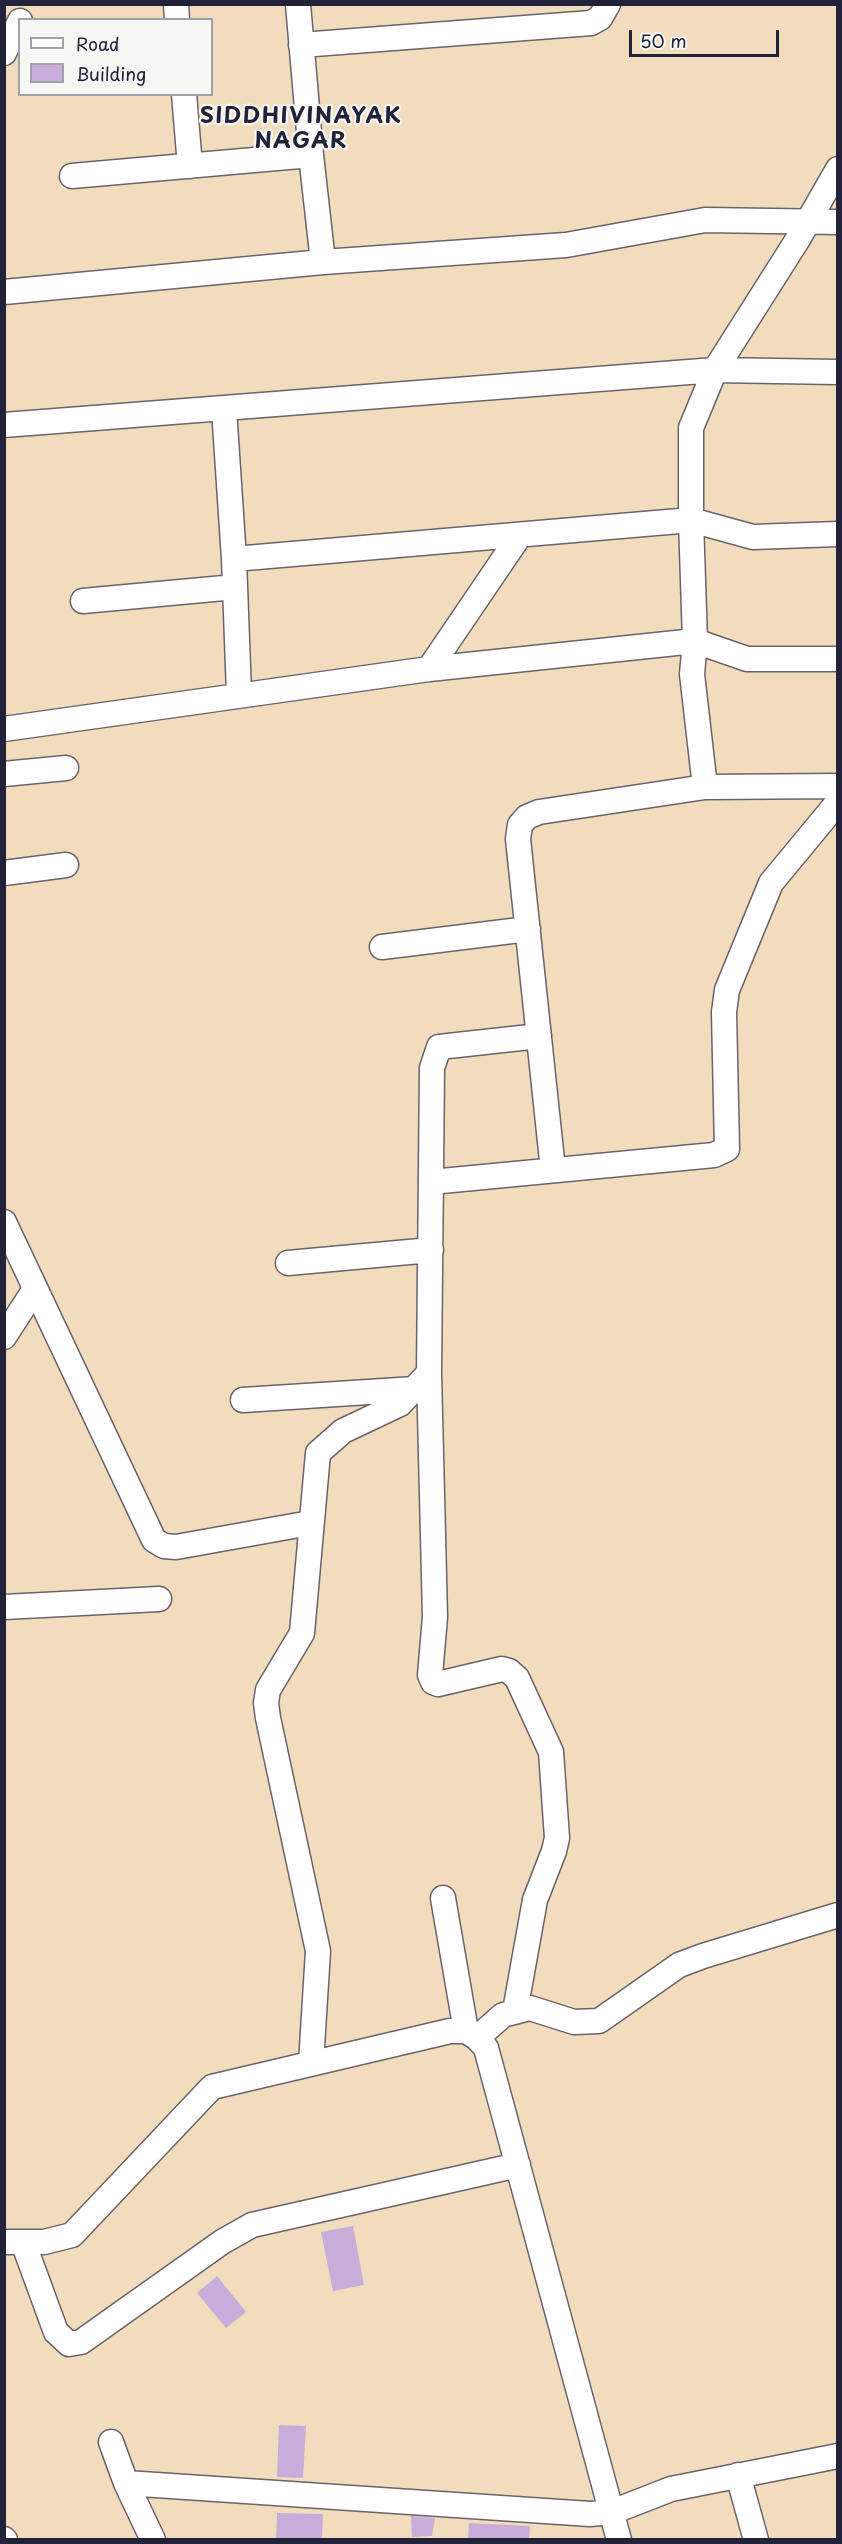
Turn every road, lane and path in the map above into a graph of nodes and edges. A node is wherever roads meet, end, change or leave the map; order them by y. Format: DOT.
graph roads {
  1 [pos="27,4"];
  2 [pos="298,4"];
  3 [pos="608,4"];
  4 [pos="21,18"];
  5 [pos="18,24"];
  6 [pos="301,45"];
  7 [pos="4,53"];
  8 [pos="184,96"];
  9 [pos="310,156"];
  10 [pos="190,166"];
  11 [pos="837,169"];
  12 [pos="72,176"];
  13 [pos="807,220"];
  14 [pos="837,222"];
  15 [pos="324,262"];
  16 [pos="4,292"];
  17 [pos="715,370"];
  18 [pos="837,372"];
  19 [pos="224,409"];
  20 [pos="4,425"];
  21 [pos="691,520"];
  22 [pos="837,534"];
  23 [pos="520,535"];
  24 [pos="234,559"];
  25 [pos="235,587"];
  26 [pos="83,601"];
  27 [pos="695,641"];
  28 [pos="837,659"];
  29 [pos="429,669"];
  30 [pos="238,694"];
  31 [pos="4,729"];
  32 [pos="66,768"];
  33 [pos="4,774"];
  34 [pos="837,786"];
  35 [pos="705,787"];
  36 [pos="837,802"];
  37 [pos="66,865"];
  38 [pos="4,873"];
  39 [pos="528,929"];
  40 [pos="382,947"];
  41 [pos="539,1036"];
  42 [pos="553,1170"];
  43 [pos="431,1182"];
  44 [pos="4,1222"];
  45 [pos="431,1250"];
  46 [pos="288,1263"];
  47 [pos="35,1289"];
  48 [pos="4,1337"];
  49 [pos="422,1381"];
  50 [pos="243,1400"];
  51 [pos="310,1523"];
  52 [pos="159,1599"];
  53 [pos="4,1607"];
  54 [pos="443,1899"];
  55 [pos="837,1915"];
  56 [pos="515,2011"];
  57 [pos="472,2035"];
  58 [pos="311,2063"];
  59 [pos="518,2165"];
  60 [pos="14,2242"];
  61 [pos="111,2442"];
  62 [pos="837,2456"];
  63 [pos="738,2475"];
  64 [pos="126,2484"];
  65 [pos="612,2512"];
  66 [pos="153,2540"];
  67 [pos="619,2540"];
  68 [pos="756,2540"];
  1 -- 4 [label="street"];
  2 -- 6 [label="street"];
  3 -- 6 [label="street"];
  5 -- 7 [label="street"];
  6 -- 9 [label="street"];
  8 -- 10 [label="street"];
  9 -- 10 [label="street"];
  9 -- 15 [label="street"];
  10 -- 12 [label="street"];
  11 -- 13 [label="street"];
  13 -- 14 [label="street"];
  13 -- 15 [label="street"];
  13 -- 17 [label="street"];
  15 -- 16 [label="street"];
  17 -- 18 [label="street"];
  17 -- 19 [label="street"];
  17 -- 21 [label="street"];
  19 -- 20 [label="street"];
  19 -- 24 [label="street"];
  21 -- 22 [label="street"];
  21 -- 23 [label="street"];
  21 -- 27 [label="street"];
  23 -- 24 [label="street"];
  23 -- 29 [label="street"];
  24 -- 25 [label="street"];
  25 -- 26 [label="street"];
  25 -- 30 [label="street"];
  27 -- 28 [label="street"];
  27 -- 29 [label="street"];
  27 -- 35 [label="street"];
  29 -- 30 [label="street"];
  30 -- 31 [label="street"];
  32 -- 33 [label="street"];
  34 -- 35 [label="street"];
  35 -- 39 [label="street"];
  36 -- 42 [label="street"];
  37 -- 38 [label="street"];
  39 -- 40 [label="street"];
  39 -- 41 [label="street"];
  41 -- 42 [label="street"];
  41 -- 43 [label="street"];
  42 -- 43 [label="street"];
  43 -- 45 [label="street"];
  44 -- 47 [label="street"];
  45 -- 46 [label="street"];
  45 -- 49 [label="street"];
  47 -- 48 [label="street"];
  47 -- 51 [label="street"];
  49 -- 50 [label="street"];
  49 -- 51 [label="street"];
  49 -- 56 [label="street"];
  51 -- 58 [label="street"];
  52 -- 53 [label="street"];
  54 -- 57 [label="street"];
  55 -- 56 [label="street"];
  56 -- 57 [label="street"];
  57 -- 58 [label="street"];
  57 -- 59 [label="street"];
  58 -- 60 [label="street"];
  59 -- 60 [label="street"];
  59 -- 65 [label="street"];
  61 -- 64 [label="street"];
  62 -- 63 [label="street"];
  63 -- 65 [label="street"];
  63 -- 68 [label="street"];
  64 -- 65 [label="street"];
  64 -- 66 [label="street"];
  65 -- 67 [label="street"];
}
